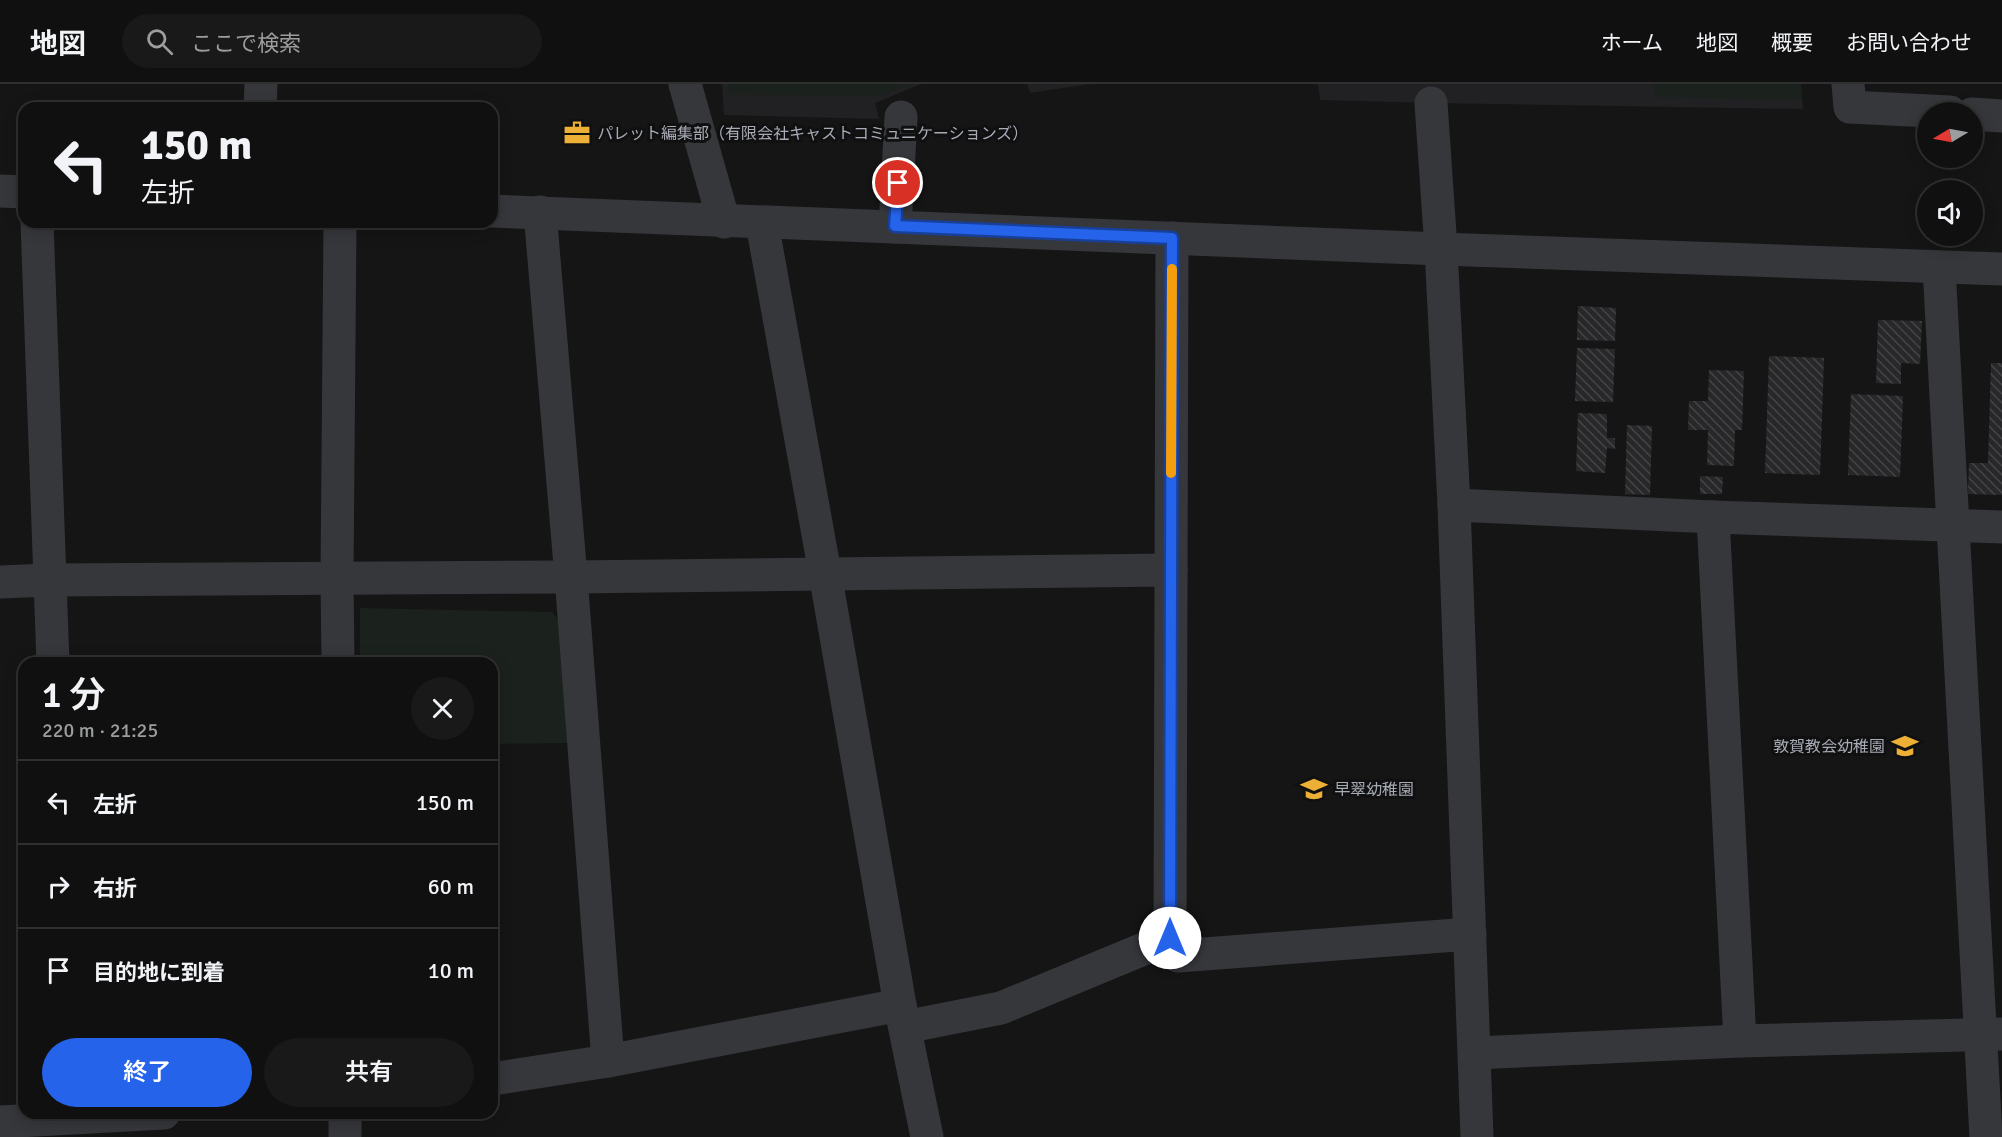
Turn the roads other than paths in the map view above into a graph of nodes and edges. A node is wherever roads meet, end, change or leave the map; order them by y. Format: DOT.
graph roads {
  1 [pos="261,84"];
  2 [pos="685,84"];
  3 [pos="1848,84"];
  4 [pos="260,102"];
  5 [pos="1431,104"];
  6 [pos="1917,110"];
  7 [pos="1983,115"];
  8 [pos="2002,116"];
  9 [pos="901,117"];
  10 [pos="0,191"];
  11 [pos="18,192"];
  12 [pos="498,211"];
  13 [pos="540,212"];
  14 [pos="724,222"];
  15 [pos="762,223"];
  16 [pos="895,226"];
  17 [pos="37,228"];
  18 [pos="340,228"];
  19 [pos="1172,238"];
  20 [pos="1441,249"];
  21 [pos="1939,267"];
  22 [pos="2002,268"];
  23 [pos="1454,505"];
  24 [pos="1713,518"];
  25 [pos="1952,526"];
  26 [pos="2002,527"];
  27 [pos="1171,570"];
  28 [pos="825,573"];
  29 [pos="337,577"];
  30 [pos="571,577"];
  31 [pos="49,580"];
  32 [pos="0,582"];
  33 [pos="53,657"];
  34 [pos="338,657"];
  35 [pos="1470,934"];
  36 [pos="1170,938"];
  37 [pos="902,1016"];
  38 [pos="1991,1035"];
  39 [pos="1740,1041"];
  40 [pos="1475,1053"];
  41 [pos="608,1061"];
  42 [pos="498,1078"];
  43 [pos="38,1119"];
  44 [pos="345,1119"];
  45 [pos="0,1122"];
  46 [pos="345,1137"];
  47 [pos="927,1137"];
  48 [pos="1477,1137"];
  49 [pos="1986,1137"];
  1 -- 4 [label="street"];
  2 -- 14 [label="street"];
  3 -- 6 [label="street"];
  5 -- 20 [label="street"];
  7 -- 8 [label="street"];
  9 -- 16 [label="street"];
  10 -- 11 [label="street"];
  12 -- 13 [label="street"];
  13 -- 14 [label="street"];
  13 -- 30 [label="street"];
  14 -- 15 [label="street"];
  15 -- 16 [label="street"];
  15 -- 28 [label="street"];
  16 -- 19 [label="street"];
  17 -- 31 [label="street"];
  18 -- 29 [label="street"];
  19 -- 20 [label="street"];
  19 -- 27 [label="street"];
  20 -- 21 [label="street"];
  20 -- 23 [label="street"];
  21 -- 22 [label="street"];
  21 -- 25 [label="street"];
  23 -- 24 [label="street"];
  23 -- 35 [label="street"];
  24 -- 25 [label="street"];
  24 -- 39 [label="street"];
  25 -- 26 [label="street"];
  25 -- 38 [label="street"];
  27 -- 28 [label="street"];
  27 -- 36 [label="street"];
  28 -- 30 [label="street"];
  28 -- 37 [label="street"];
  29 -- 30 [label="street"];
  29 -- 31 [label="street"];
  29 -- 34 [label="street"];
  30 -- 41 [label="street"];
  31 -- 32 [label="street"];
  31 -- 33 [label="street"];
  35 -- 36 [label="street"];
  35 -- 40 [label="street"];
  36 -- 37 [label="street"];
  37 -- 41 [label="street"];
  37 -- 47 [label="street"];
  38 -- 39 [label="street"];
  38 -- 49 [label="street"];
  39 -- 40 [label="street"];
  40 -- 48 [label="street"];
  41 -- 42 [label="street"];
  43 -- 45 [label="street"];
  44 -- 46 [label="street"];
}
